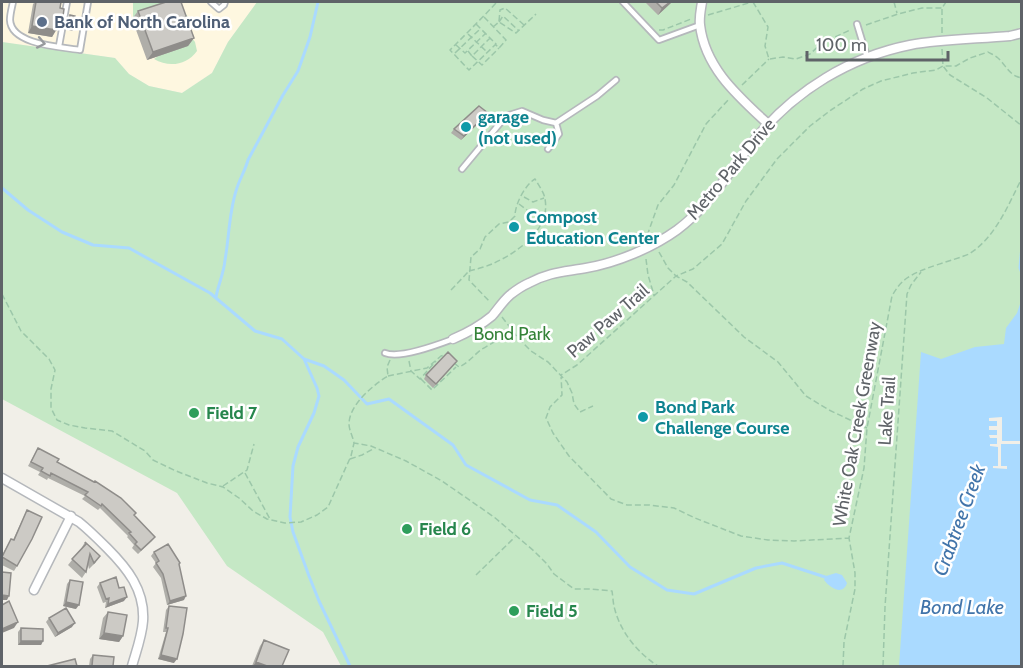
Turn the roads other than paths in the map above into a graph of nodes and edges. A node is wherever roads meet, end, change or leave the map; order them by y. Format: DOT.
graph roads {
  1 [pos="13,2"];
  2 [pos="67,2"];
  3 [pos="88,2"];
  4 [pos="211,2"];
  5 [pos="623,2"];
  6 [pos="702,2"];
  7 [pos="226,3"];
  8 [pos="857,24"];
  9 [pos="700,25"];
  10 [pos="1022,33"];
  11 [pos="59,46"];
  12 [pos="867,57"];
  13 [pos="616,80"];
  14 [pos="556,123"];
  15 [pos="768,124"];
  16 [pos="548,148"];
  17 [pos="462,169"];
  18 [pos="453,339"];
  19 [pos="385,353"];
  20 [pos="2,478"];
  21 [pos="71,516"];
  22 [pos="34,590"];
  23 [pos="132,666"];
  1 -- 11 [label="lane, one-way"];
  2 -- 11 [label="lane"];
  3 -- 11 [label="lane"];
  4 -- 7 [label="lane"];
  5 -- 9 [label="lane"];
  6 -- 9 [label="street"];
  8 -- 12 [label="lane"];
  9 -- 15 [label="street"];
  10 -- 12 [label="street, Metro Park Drive"];
  12 -- 15 [label="street, Metro Park Drive"];
  13 -- 14 [label="lane"];
  14 -- 16 [label="lane"];
  14 -- 17 [label="lane"];
  15 -- 18 [label="street, Metro Park Drive"];
  18 -- 19 [label="lane"];
  20 -- 21 [label="street"];
  21 -- 22 [label="street"];
  21 -- 23 [label="street"];
}
